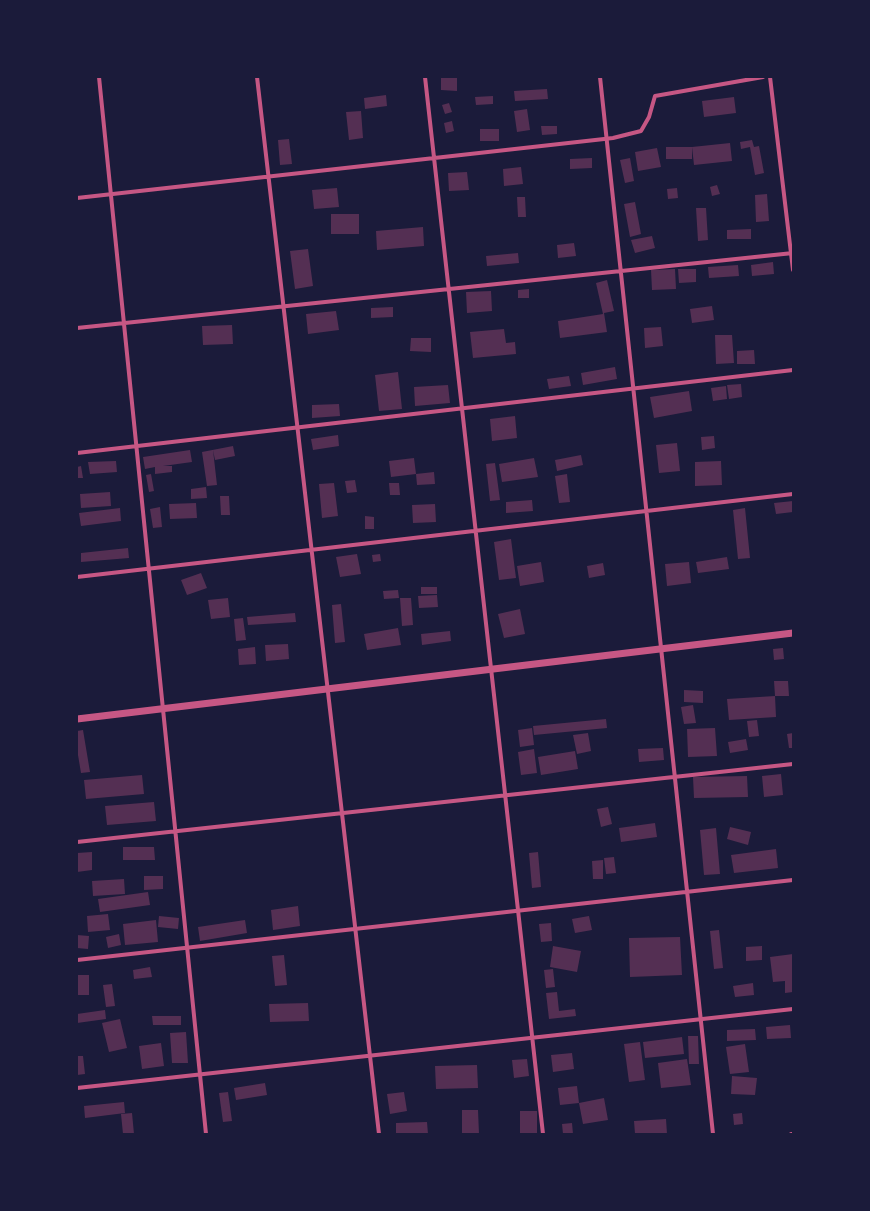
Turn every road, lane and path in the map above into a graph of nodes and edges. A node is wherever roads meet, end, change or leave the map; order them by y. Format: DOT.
graph roads {
  1 [pos="98,77"];
  2 [pos="257,77"];
  3 [pos="425,77"];
  4 [pos="600,77"];
  5 [pos="763,77"];
  6 [pos="770,77"];
  7 [pos="607,139"];
  8 [pos="434,158"];
  9 [pos="269,176"];
  10 [pos="110,194"];
  11 [pos="77,198"];
  12 [pos="792,253"];
  13 [pos="793,270"];
  14 [pos="621,271"];
  15 [pos="449,289"];
  16 [pos="284,307"];
  17 [pos="124,324"];
  18 [pos="77,328"];
  19 [pos="793,370"];
  20 [pos="634,388"];
  21 [pos="462,408"];
  22 [pos="298,427"];
  23 [pos="136,446"];
  24 [pos="77,453"];
  25 [pos="793,494"];
  26 [pos="647,511"];
  27 [pos="476,531"];
  28 [pos="312,550"];
  29 [pos="148,569"];
  30 [pos="77,577"];
  31 [pos="793,633"];
  32 [pos="661,648"];
  33 [pos="491,668"];
  34 [pos="328,688"];
  35 [pos="162,708"];
  36 [pos="77,719"];
  37 [pos="793,764"];
  38 [pos="675,777"];
  39 [pos="505,796"];
  40 [pos="342,813"];
  41 [pos="175,831"];
  42 [pos="77,842"];
  43 [pos="793,880"];
  44 [pos="687,892"];
  45 [pos="518,911"];
  46 [pos="356,929"];
  47 [pos="187,948"];
  48 [pos="77,960"];
  49 [pos="793,1010"];
  50 [pos="701,1020"];
  51 [pos="532,1038"];
  52 [pos="370,1056"];
  53 [pos="200,1075"];
  54 [pos="77,1088"];
  55 [pos="206,1134"];
  56 [pos="379,1134"];
  57 [pos="543,1134"];
  58 [pos="713,1134"];
  1 -- 10 [label="street"];
  2 -- 9 [label="street"];
  3 -- 8 [label="street"];
  4 -- 7 [label="street"];
  5 -- 7 [label="street"];
  6 -- 12 [label="street"];
  7 -- 8 [label="street"];
  7 -- 14 [label="street"];
  8 -- 9 [label="street"];
  8 -- 15 [label="street"];
  9 -- 10 [label="street"];
  9 -- 16 [label="street"];
  10 -- 11 [label="street"];
  10 -- 17 [label="street"];
  12 -- 13 [label="street"];
  12 -- 14 [label="street"];
  14 -- 15 [label="street"];
  14 -- 20 [label="street"];
  15 -- 16 [label="street"];
  15 -- 21 [label="street"];
  16 -- 17 [label="street"];
  16 -- 22 [label="street"];
  17 -- 18 [label="street"];
  17 -- 23 [label="street"];
  19 -- 20 [label="street"];
  20 -- 21 [label="street"];
  20 -- 26 [label="street"];
  21 -- 22 [label="street"];
  21 -- 27 [label="street"];
  22 -- 23 [label="street"];
  22 -- 28 [label="street"];
  23 -- 24 [label="street"];
  23 -- 29 [label="street"];
  25 -- 26 [label="street"];
  26 -- 27 [label="street"];
  26 -- 32 [label="street"];
  27 -- 28 [label="street"];
  27 -- 33 [label="street"];
  28 -- 29 [label="street"];
  28 -- 34 [label="street"];
  29 -- 30 [label="street"];
  29 -- 35 [label="street"];
  31 -- 32 [label="street"];
  32 -- 33 [label="street"];
  32 -- 38 [label="street"];
  33 -- 34 [label="street"];
  33 -- 39 [label="street"];
  34 -- 35 [label="street"];
  34 -- 40 [label="street"];
  35 -- 36 [label="street"];
  35 -- 41 [label="street"];
  37 -- 38 [label="street"];
  38 -- 39 [label="street"];
  38 -- 44 [label="street"];
  39 -- 40 [label="street"];
  39 -- 45 [label="street"];
  40 -- 41 [label="street"];
  40 -- 46 [label="street"];
  41 -- 42 [label="street"];
  41 -- 47 [label="street"];
  43 -- 44 [label="street"];
  44 -- 45 [label="street"];
  44 -- 50 [label="street"];
  45 -- 46 [label="street"];
  45 -- 51 [label="street"];
  46 -- 47 [label="street"];
  46 -- 52 [label="street"];
  47 -- 48 [label="street"];
  47 -- 53 [label="street"];
  49 -- 50 [label="street"];
  50 -- 51 [label="street"];
  50 -- 58 [label="street"];
  51 -- 52 [label="street"];
  51 -- 57 [label="street"];
  52 -- 53 [label="street"];
  52 -- 56 [label="street"];
  53 -- 54 [label="street"];
  53 -- 55 [label="street"];
}
